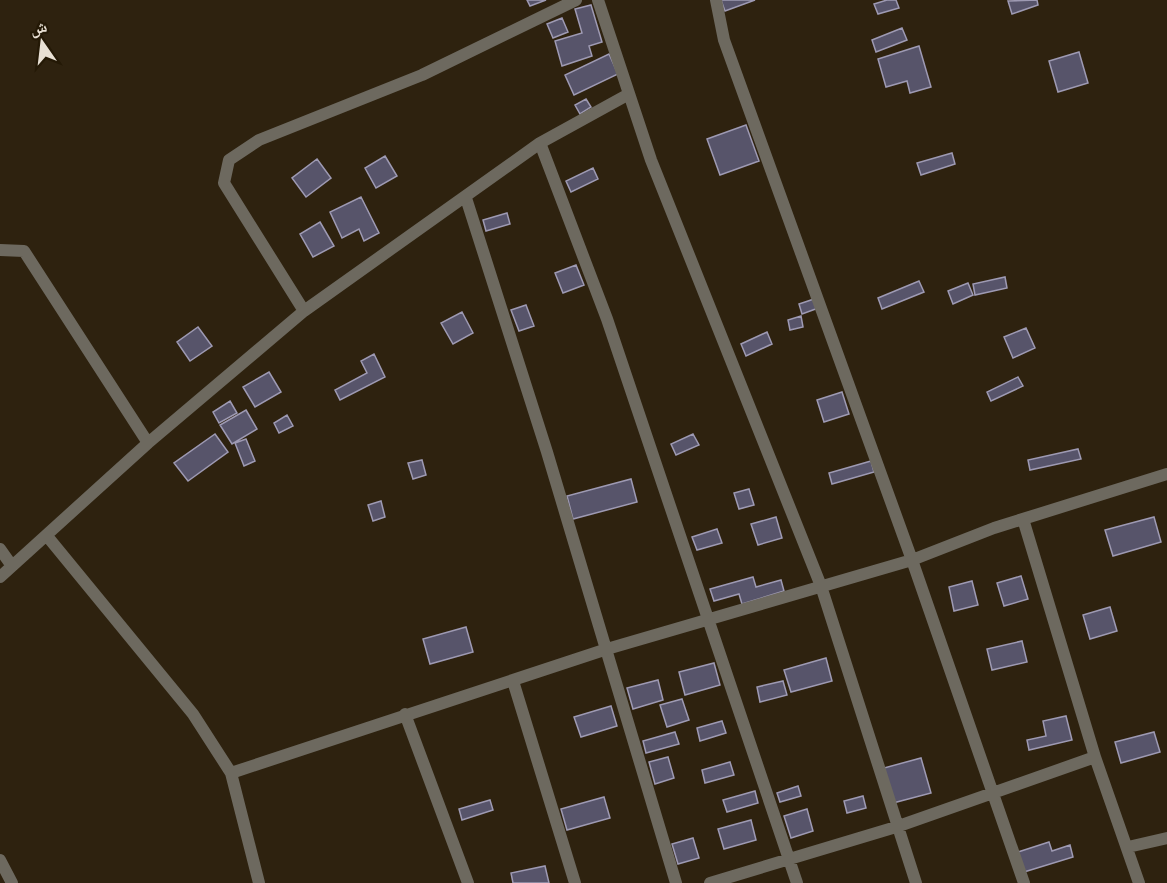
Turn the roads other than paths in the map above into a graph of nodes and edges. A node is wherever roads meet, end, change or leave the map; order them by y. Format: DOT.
graph roads {
  1 [pos="576,0"];
  2 [pos="598,0"];
  3 [pos="716,0"];
  4 [pos="629,94"];
  5 [pos="540,143"];
  6 [pos="466,198"];
  7 [pos="0,250"];
  8 [pos="304,311"];
  9 [pos="148,443"];
  10 [pos="1167,474"];
  11 [pos="1023,519"];
  12 [pos="47,536"];
  13 [pos="0,549"];
  14 [pos="912,560"];
  15 [pos="12,566"];
  16 [pos="0,577"];
  17 [pos="820,586"];
  18 [pos="709,618"];
  19 [pos="607,649"];
  20 [pos="513,681"];
  21 [pos="405,714"];
  22 [pos="1095,757"];
  23 [pos="231,773"];
  24 [pos="993,791"];
  25 [pos="896,827"];
  26 [pos="1167,838"];
  27 [pos="1128,847"];
  28 [pos="788,859"];
  29 [pos="0,860"];
  30 [pos="7,878"];
  31 [pos="259,883"];
  32 [pos="468,883"];
  33 [pos="575,883"];
  34 [pos="676,883"];
  35 [pos="710,883"];
  36 [pos="796,883"];
  37 [pos="915,883"];
  38 [pos="1024,883"];
  39 [pos="1139,883"];
  1 -- 8 [label="street"];
  2 -- 4 [label="street"];
  3 -- 14 [label="street"];
  4 -- 5 [label="street"];
  4 -- 17 [label="street"];
  5 -- 6 [label="street"];
  5 -- 18 [label="street"];
  6 -- 8 [label="street"];
  6 -- 19 [label="street"];
  7 -- 9 [label="street"];
  8 -- 9 [label="street"];
  9 -- 12 [label="street"];
  10 -- 11 [label="street"];
  11 -- 14 [label="street"];
  11 -- 22 [label="street"];
  12 -- 15 [label="street"];
  12 -- 23 [label="street"];
  13 -- 15 [label="street"];
  14 -- 17 [label="street"];
  14 -- 24 [label="street"];
  15 -- 16 [label="street"];
  17 -- 18 [label="street"];
  17 -- 25 [label="street"];
  18 -- 19 [label="street"];
  18 -- 28 [label="street"];
  19 -- 20 [label="street"];
  19 -- 34 [label="street"];
  20 -- 21 [label="street"];
  20 -- 33 [label="street"];
  21 -- 23 [label="street"];
  21 -- 32 [label="street"];
  22 -- 24 [label="street"];
  22 -- 27 [label="street"];
  23 -- 31 [label="street"];
  24 -- 25 [label="street"];
  24 -- 38 [label="street"];
  25 -- 28 [label="street"];
  25 -- 37 [label="street"];
  26 -- 27 [label="street"];
  27 -- 39 [label="street"];
  28 -- 35 [label="street"];
  28 -- 36 [label="street"];
  29 -- 30 [label="street"];
}
